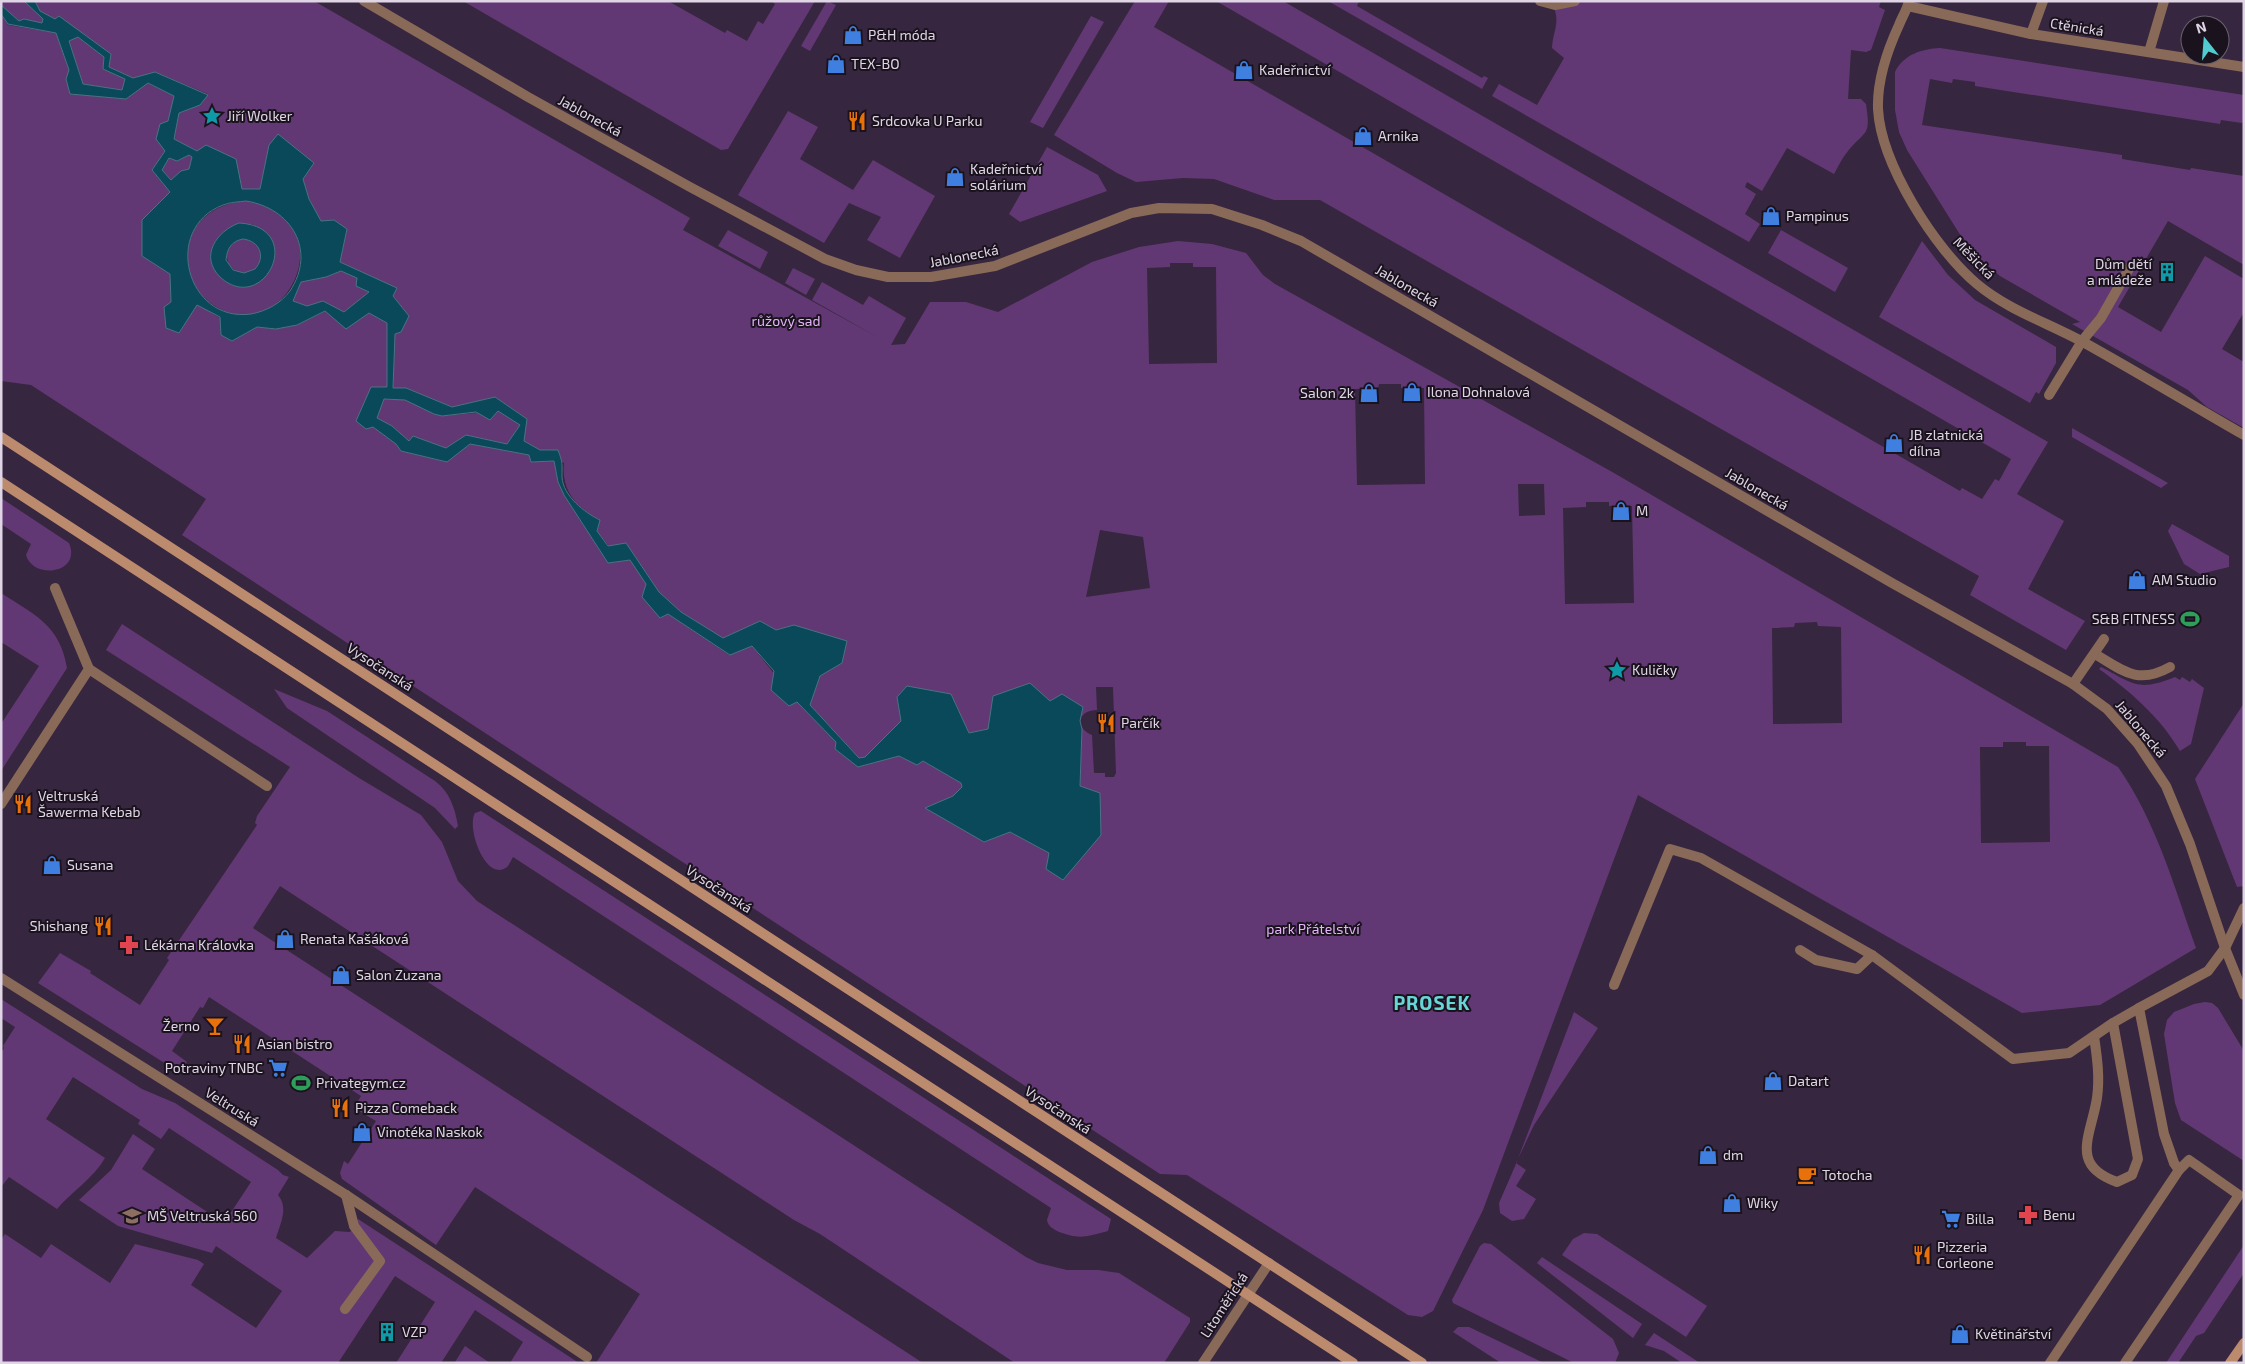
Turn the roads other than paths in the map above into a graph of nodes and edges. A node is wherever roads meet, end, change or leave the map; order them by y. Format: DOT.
graph roads {
  1 [pos="364,1"];
  2 [pos="1540,1"];
  3 [pos="1575,1"];
  4 [pos="2043,1"];
  5 [pos="2164,1"];
  6 [pos="1909,4"];
  7 [pos="2031,34"];
  8 [pos="2149,52"];
  9 [pos="2244,67"];
  10 [pos="2130,267"];
  11 [pos="2082,341"];
  12 [pos="2049,395"];
  13 [pos="2244,435"];
  14 [pos="1,437"];
  15 [pos="1,482"];
  16 [pos="55,588"];
  17 [pos="2104,639"];
  18 [pos="2096,654"];
  19 [pos="2170,667"];
  20 [pos="89,669"];
  21 [pos="2073,684"];
  22 [pos="267,786"];
  23 [pos="2,802"];
  24 [pos="2244,908"];
  25 [pos="2225,948"];
  26 [pos="1800,950"];
  27 [pos="1872,954"];
  28 [pos="1,978"];
  29 [pos="1614,985"];
  30 [pos="2244,995"];
  31 [pos="2139,1008"];
  32 [pos="2113,1023"];
  33 [pos="2094,1036"];
  34 [pos="2179,1170"];
  35 [pos="346,1195"];
  36 [pos="1269,1264"];
  37 [pos="1248,1294"];
  38 [pos="345,1309"];
  39 [pos="2244,1343"];
  40 [pos="588,1357"];
  41 [pos="1203,1363"];
  42 [pos="1353,1363"];
  43 [pos="1422,1363"];
  44 [pos="2050,1363"];
  45 [pos="2125,1363"];
  46 [pos="2230,1363"];
  1 -- 21 [label="street, Jablonecká"];
  2 -- 3 [label="street"];
  4 -- 7 [label="street"];
  5 -- 8 [label="street"];
  6 -- 7 [label="street, Ctěnická"];
  6 -- 11 [label="street, Měšická"];
  7 -- 8 [label="street, Ctěnická"];
  8 -- 9 [label="street, Ctěnická"];
  10 -- 11 [label="street"];
  11 -- 12 [label="street"];
  11 -- 13 [label="street, Měšická"];
  14 -- 36 [label="main road, Vysočanská"];
  15 -- 37 [label="main road"];
  16 -- 20 [label="street"];
  17 -- 18 [label="street"];
  18 -- 19 [label="street"];
  18 -- 21 [label="street"];
  20 -- 22 [label="street"];
  20 -- 23 [label="street"];
  21 -- 25 [label="street, Jablonecká"];
  24 -- 25 [label="street"];
  25 -- 30 [label="street, Jablonecká"];
  25 -- 31 [label="street"];
  26 -- 27 [label="street"];
  27 -- 29 [label="street"];
  27 -- 33 [label="street"];
  28 -- 35 [label="street, Veltruská"];
  31 -- 32 [label="street"];
  31 -- 34 [label="street"];
  32 -- 33 [label="street"];
  32 -- 33 [label="street"];
  34 -- 44 [label="street"];
  34 -- 45 [label="street"];
  35 -- 38 [label="street"];
  35 -- 40 [label="street, Veltruská"];
  36 -- 37 [label="street, Litoměřická"];
  36 -- 43 [label="main road, Vysočanská"];
  37 -- 41 [label="street, Litoměřická"];
  37 -- 42 [label="main road"];
  39 -- 46 [label="main road"];
}
